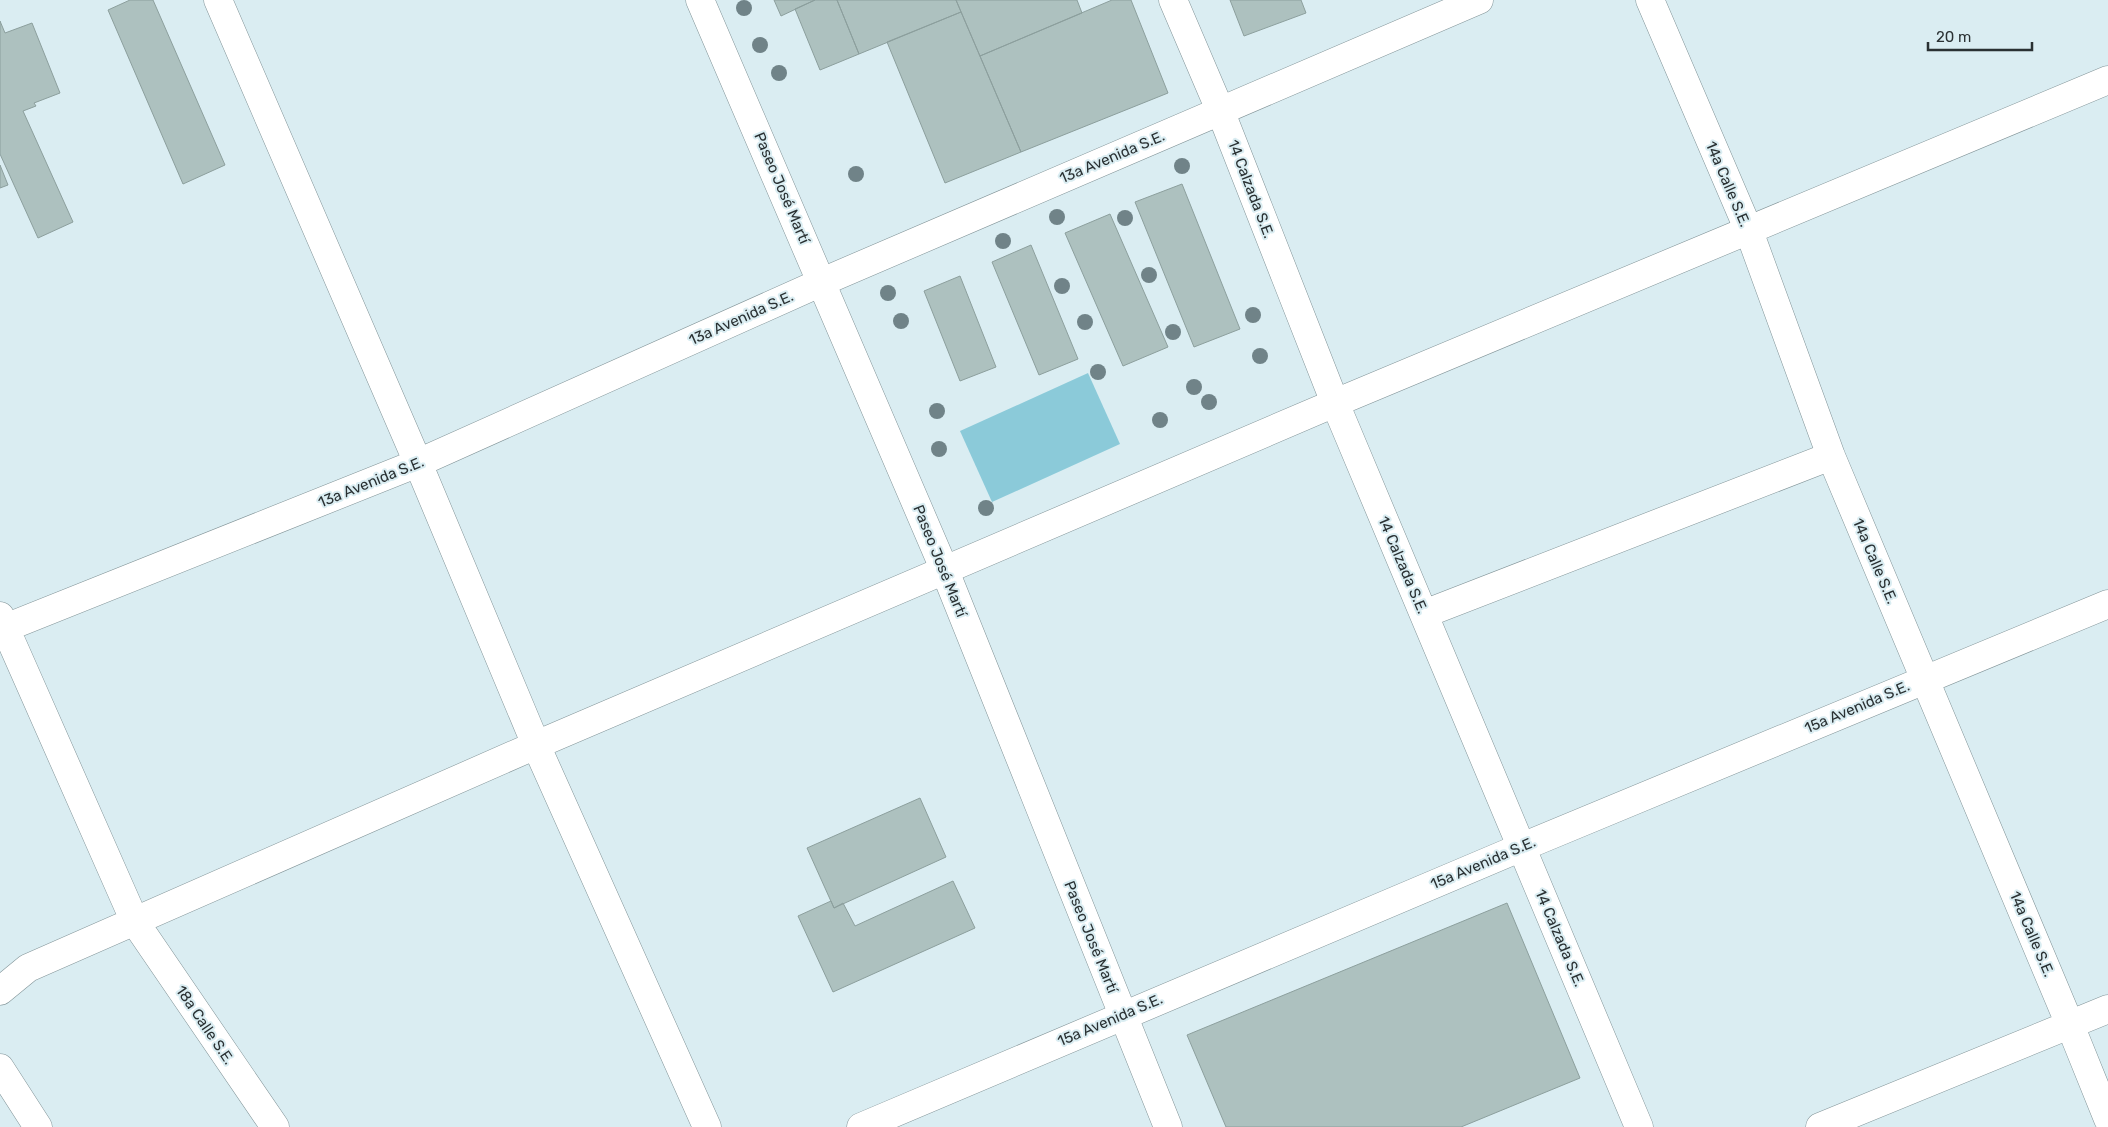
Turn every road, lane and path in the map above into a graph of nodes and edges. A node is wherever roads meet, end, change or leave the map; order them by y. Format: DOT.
graph roads {
  1 [pos="218,0"];
  2 [pos="700,0"];
  3 [pos="1173,0"];
  4 [pos="1480,0"];
  5 [pos="1650,0"];
  6 [pos="2108,80"];
  7 [pos="1220,110"];
  8 [pos="1749,231"];
  9 [pos="822,282"];
  10 [pos="1335,402"];
  11 [pos="1831,456"];
  12 [pos="418,464"];
  13 [pos="945,571"];
  14 [pos="2108,604"];
  15 [pos="1424,614"];
  16 [pos="2,624"];
  17 [pos="1924,679"];
  18 [pos="536,745"];
  19 [pos="1522,847"];
  20 [pos="135,922"];
  21 [pos="0,990"];
  22 [pos="2108,1009"];
  23 [pos="1122,1015"];
  24 [pos="2070,1025"];
  25 [pos="0,1068"];
  26 [pos="2108,1119"];
  27 [pos="38,1127"];
  28 [pos="275,1127"];
  29 [pos="707,1127"];
  30 [pos="861,1127"];
  31 [pos="1168,1127"];
  32 [pos="1638,1127"];
  33 [pos="1820,1127"];
  1 -- 12 [label="street"];
  2 -- 9 [label="street, Paseo José Martí"];
  3 -- 7 [label="street, 14 Calzada S.E."];
  4 -- 7 [label="street, 13a Avenida S.E."];
  5 -- 8 [label="street, 14a Calle S.E."];
  6 -- 8 [label="street"];
  7 -- 9 [label="street, 13a Avenida S.E."];
  7 -- 10 [label="street, 14 Calzada S.E."];
  8 -- 10 [label="street"];
  8 -- 11 [label="street, 14a Calle S.E."];
  9 -- 12 [label="street, 13a Avenida S.E."];
  9 -- 13 [label="street, Paseo José Martí"];
  10 -- 13 [label="street"];
  10 -- 15 [label="street, 14 Calzada S.E."];
  11 -- 15 [label="street"];
  11 -- 17 [label="street, 14a Calle S.E."];
  12 -- 16 [label="street, 13a Avenida S.E."];
  12 -- 18 [label="street"];
  13 -- 18 [label="street"];
  13 -- 23 [label="street, Paseo José Martí"];
  14 -- 17 [label="street, 15a Avenida S.E."];
  15 -- 19 [label="street, 14 Calzada S.E."];
  16 -- 20 [label="street, 18a Calle S.E."];
  17 -- 19 [label="street, 15a Avenida S.E."];
  17 -- 24 [label="street, 14a Calle S.E."];
  18 -- 20 [label="street"];
  18 -- 29 [label="street"];
  19 -- 23 [label="street, 15a Avenida S.E."];
  19 -- 32 [label="street, 14 Calzada S.E."];
  20 -- 21 [label="street"];
  20 -- 28 [label="street, 18a Calle S.E."];
  22 -- 24 [label="street"];
  23 -- 30 [label="street, 15a Avenida S.E."];
  23 -- 31 [label="street, Paseo José Martí"];
  24 -- 26 [label="street, 14a Calle S.E."];
  24 -- 33 [label="street"];
  25 -- 27 [label="street"];
}
